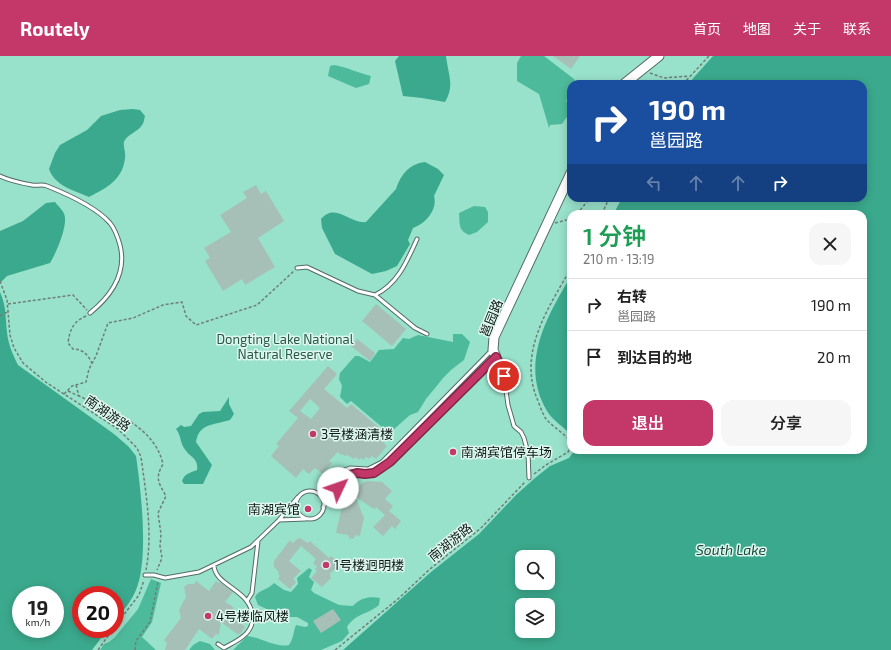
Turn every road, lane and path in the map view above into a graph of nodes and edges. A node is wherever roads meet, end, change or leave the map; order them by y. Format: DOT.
graph roads {
  1 [pos="659,56"];
  2 [pos="709,56"];
  3 [pos="641,70"];
  4 [pos="689,76"];
  5 [pos="629,80"];
  6 [pos="686,80"];
  7 [pos="0,176"];
  8 [pos="567,182"];
  9 [pos="587,202"];
  10 [pos="580,210"];
  11 [pos="567,220"];
  12 [pos="548,223"];
  13 [pos="417,239"];
  14 [pos="298,268"];
  15 [pos="567,275"];
  16 [pos="0,281"];
  17 [pos="375,295"];
  18 [pos="8,304"];
  19 [pos="9,311"];
  20 [pos="90,314"];
  21 [pos="0,316"];
  22 [pos="427,334"];
  23 [pos="494,354"];
  24 [pos="92,363"];
  25 [pos="500,367"];
  26 [pos="76,385"];
  27 [pos="68,390"];
  28 [pos="64,394"];
  29 [pos="79,396"];
  30 [pos="567,438"];
  31 [pos="567,453"];
  32 [pos="529,478"];
  33 [pos="319,494"];
  34 [pos="298,497"];
  35 [pos="323,507"];
  36 [pos="312,519"];
  37 [pos="279,520"];
  38 [pos="258,541"];
  39 [pos="214,565"];
  40 [pos="145,575"];
  41 [pos="154,575"];
  42 [pos="159,576"];
  43 [pos="247,601"];
  44 [pos="124,614"];
  45 [pos="107,638"];
  46 [pos="218,644"];
  47 [pos="98,650"];
  48 [pos="135,650"];
  49 [pos="335,650"];
  1 -- 3 [label="street"];
  2 -- 4 [label="path"];
  3 -- 4 [label="path"];
  3 -- 5 [label="street"];
  4 -- 6 [label="path"];
  7 -- 20 [label="lane"];
  8 -- 12 [label="street, 邕园路"];
  9 -- 10 [label="path"];
  11 -- 12 [label="path"];
  12 -- 23 [label="street, 邕园路"];
  13 -- 17 [label="lane"];
  14 -- 17 [label="lane"];
  14 -- 24 [label="path"];
  15 -- 30 [label="path"];
  16 -- 18 [label="path, 南湖游路"];
  17 -- 22 [label="lane"];
  18 -- 19 [label="path, 南湖游路"];
  18 -- 20 [label="path"];
  19 -- 21 [label="path"];
  19 -- 28 [label="path, 南湖游路"];
  20 -- 24 [label="path"];
  23 -- 25 [label="street, 邕园路"];
  23 -- 33 [label="lane"];
  23 -- 35 [label="lane"];
  24 -- 26 [label="path"];
  25 -- 32 [label="lane, 邕园路"];
  26 -- 27 [label="path"];
  26 -- 29 [label="path"];
  27 -- 28 [label="path"];
  27 -- 29 [label="path"];
  28 -- 40 [label="path, 南湖游路"];
  29 -- 41 [label="path"];
  31 -- 32 [label="path, 南湖游路"];
  32 -- 49 [label="path, 南湖游路"];
  33 -- 34 [label="lane"];
  33 -- 35 [label="lane"];
  34 -- 36 [label="lane"];
  34 -- 37 [label="lane"];
  35 -- 36 [label="lane"];
  36 -- 37 [label="lane"];
  37 -- 38 [label="lane"];
  38 -- 39 [label="lane"];
  38 -- 43 [label="lane"];
  39 -- 42 [label="lane"];
  39 -- 43 [label="lane"];
  40 -- 41 [label="lane"];
  40 -- 44 [label="path, 南湖游路"];
  41 -- 42 [label="lane"];
  42 -- 48 [label="path"];
  43 -- 46 [label="lane"];
  45 -- 47 [label="path"];
}
